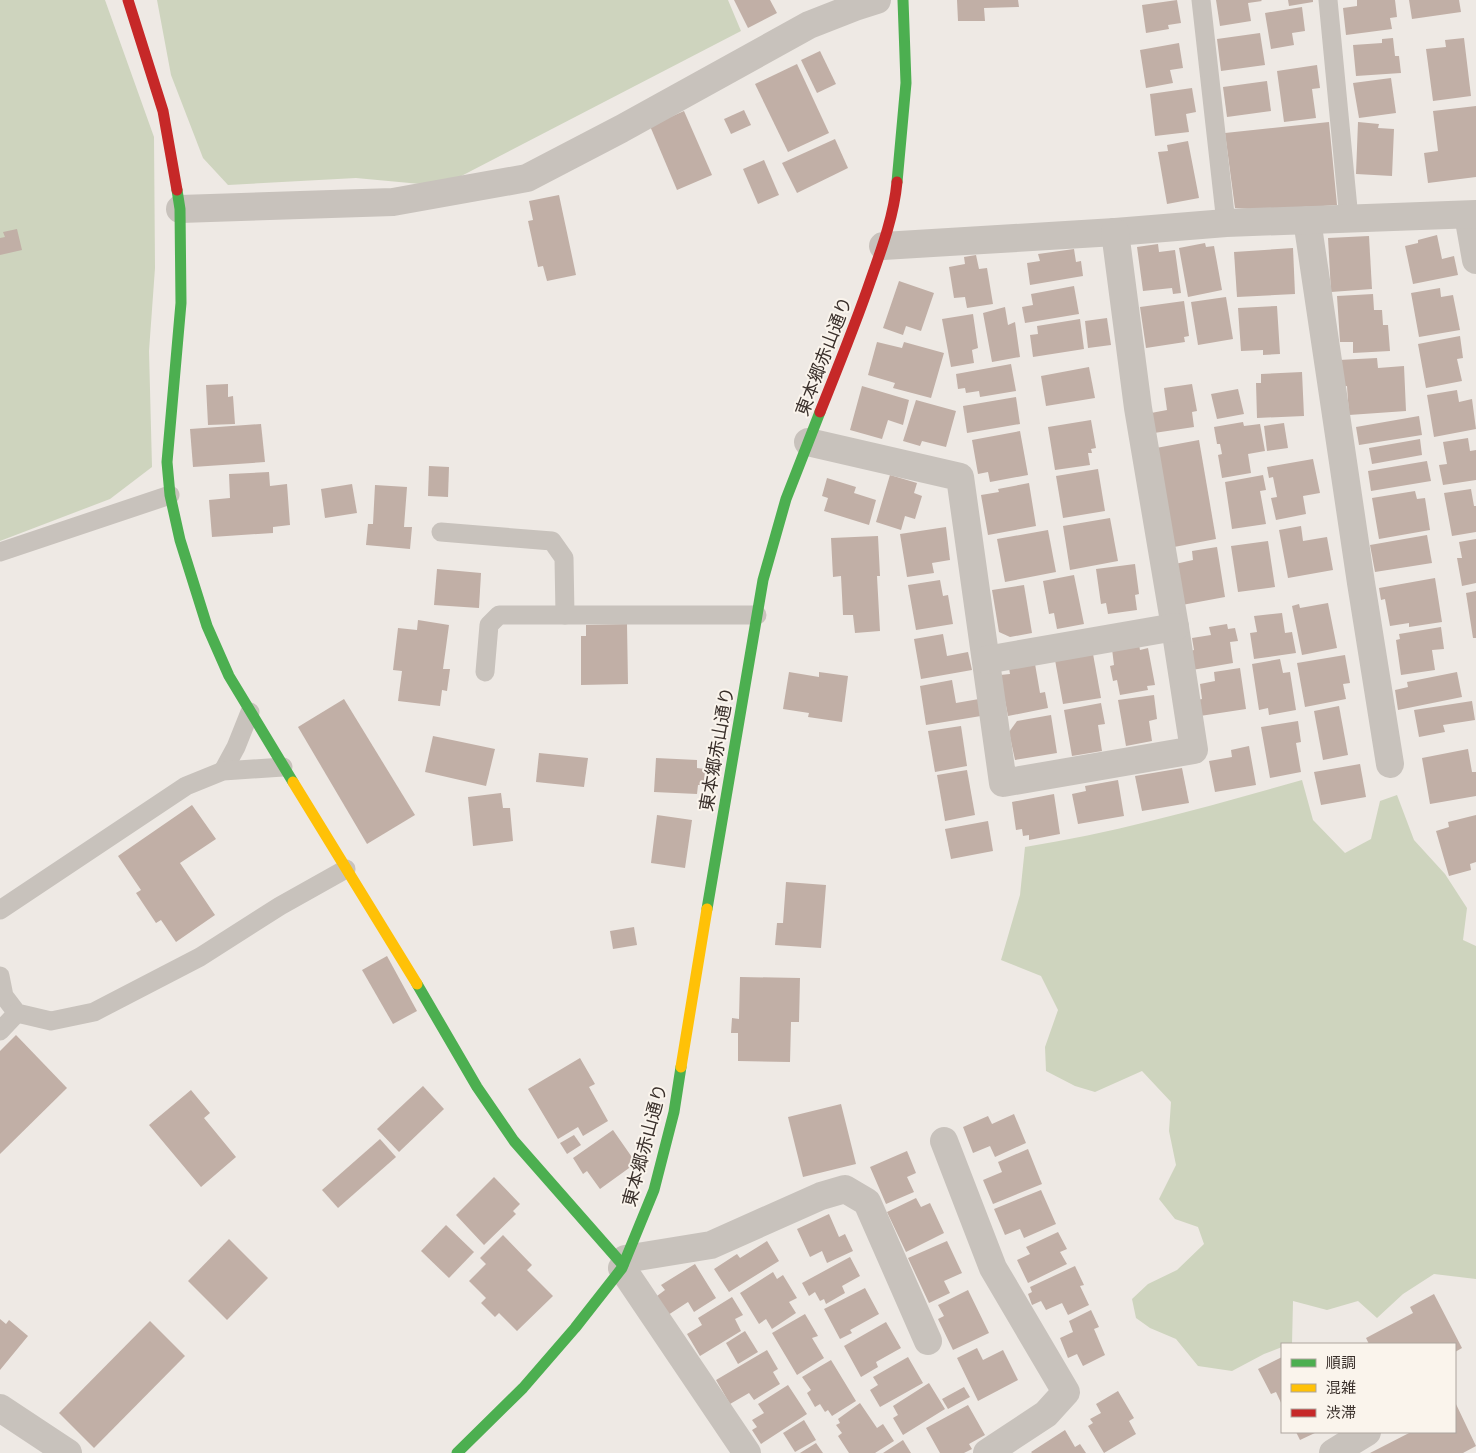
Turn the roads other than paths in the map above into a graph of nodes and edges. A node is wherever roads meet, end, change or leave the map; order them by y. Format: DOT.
graph roads {
  1 [pos="128,0"];
  2 [pos="877,0"];
  3 [pos="903,0"];
  4 [pos="1201,0"];
  5 [pos="1328,0"];
  6 [pos="180,209"];
  7 [pos="1472,215"];
  8 [pos="1349,219"];
  9 [pos="1307,220"];
  10 [pos="1226,223"];
  11 [pos="1115,232"];
  12 [pos="882,246"];
  13 [pos="1476,260"];
  14 [pos="808,442"];
  15 [pos="170,495"];
  16 [pos="441,532"];
  17 [pos="0,552"];
  18 [pos="565,615"];
  19 [pos="757,615"];
  20 [pos="1175,626"];
  21 [pos="986,660"];
  22 [pos="484,672"];
  23 [pos="250,712"];
  24 [pos="1390,764"];
  25 [pos="283,768"];
  26 [pos="223,771"];
  27 [pos="346,868"];
  28 [pos="0,910"];
  29 [pos="0,976"];
  30 [pos="17,1013"];
  31 [pos="0,1031"];
  32 [pos="944,1141"];
  33 [pos="623,1264"];
  34 [pos="928,1341"];
  35 [pos="0,1408"];
  36 [pos="1365,1433"];
  37 [pos="68,1453"];
  38 [pos="457,1453"];
  39 [pos="748,1453"];
  40 [pos="988,1453"];
  41 [pos="1333,1453"];
  1 -- 6 [label="street"];
  2 -- 6 [label="street"];
  3 -- 12 [label="street, 東本郷赤山通り"];
  4 -- 10 [label="lane"];
  5 -- 8 [label="lane"];
  6 -- 15 [label="street"];
  7 -- 8 [label="street"];
  7 -- 13 [label="street"];
  8 -- 9 [label="street"];
  9 -- 10 [label="street"];
  9 -- 24 [label="street"];
  10 -- 11 [label="street"];
  11 -- 12 [label="street"];
  11 -- 20 [label="street"];
  12 -- 14 [label="street, 東本郷赤山通り"];
  14 -- 19 [label="street, 東本郷赤山通り"];
  14 -- 21 [label="street"];
  15 -- 17 [label="lane"];
  15 -- 23 [label="street"];
  16 -- 18 [label="lane"];
  18 -- 19 [label="lane"];
  18 -- 22 [label="lane"];
  19 -- 33 [label="street, 東本郷赤山通り"];
  20 -- 21 [label="street"];
  20 -- 21 [label="street"];
  23 -- 25 [label="street"];
  23 -- 26 [label="lane"];
  25 -- 26 [label="lane"];
  25 -- 27 [label="street"];
  26 -- 28 [label="lane"];
  27 -- 30 [label="lane"];
  27 -- 33 [label="street"];
  29 -- 30 [label="lane"];
  30 -- 31 [label="lane"];
  32 -- 40 [label="street"];
  33 -- 34 [label="street"];
  33 -- 38 [label="street, 東本郷赤山通り"];
  33 -- 39 [label="street"];
  35 -- 37 [label="street"];
  36 -- 41 [label="street"];
}
